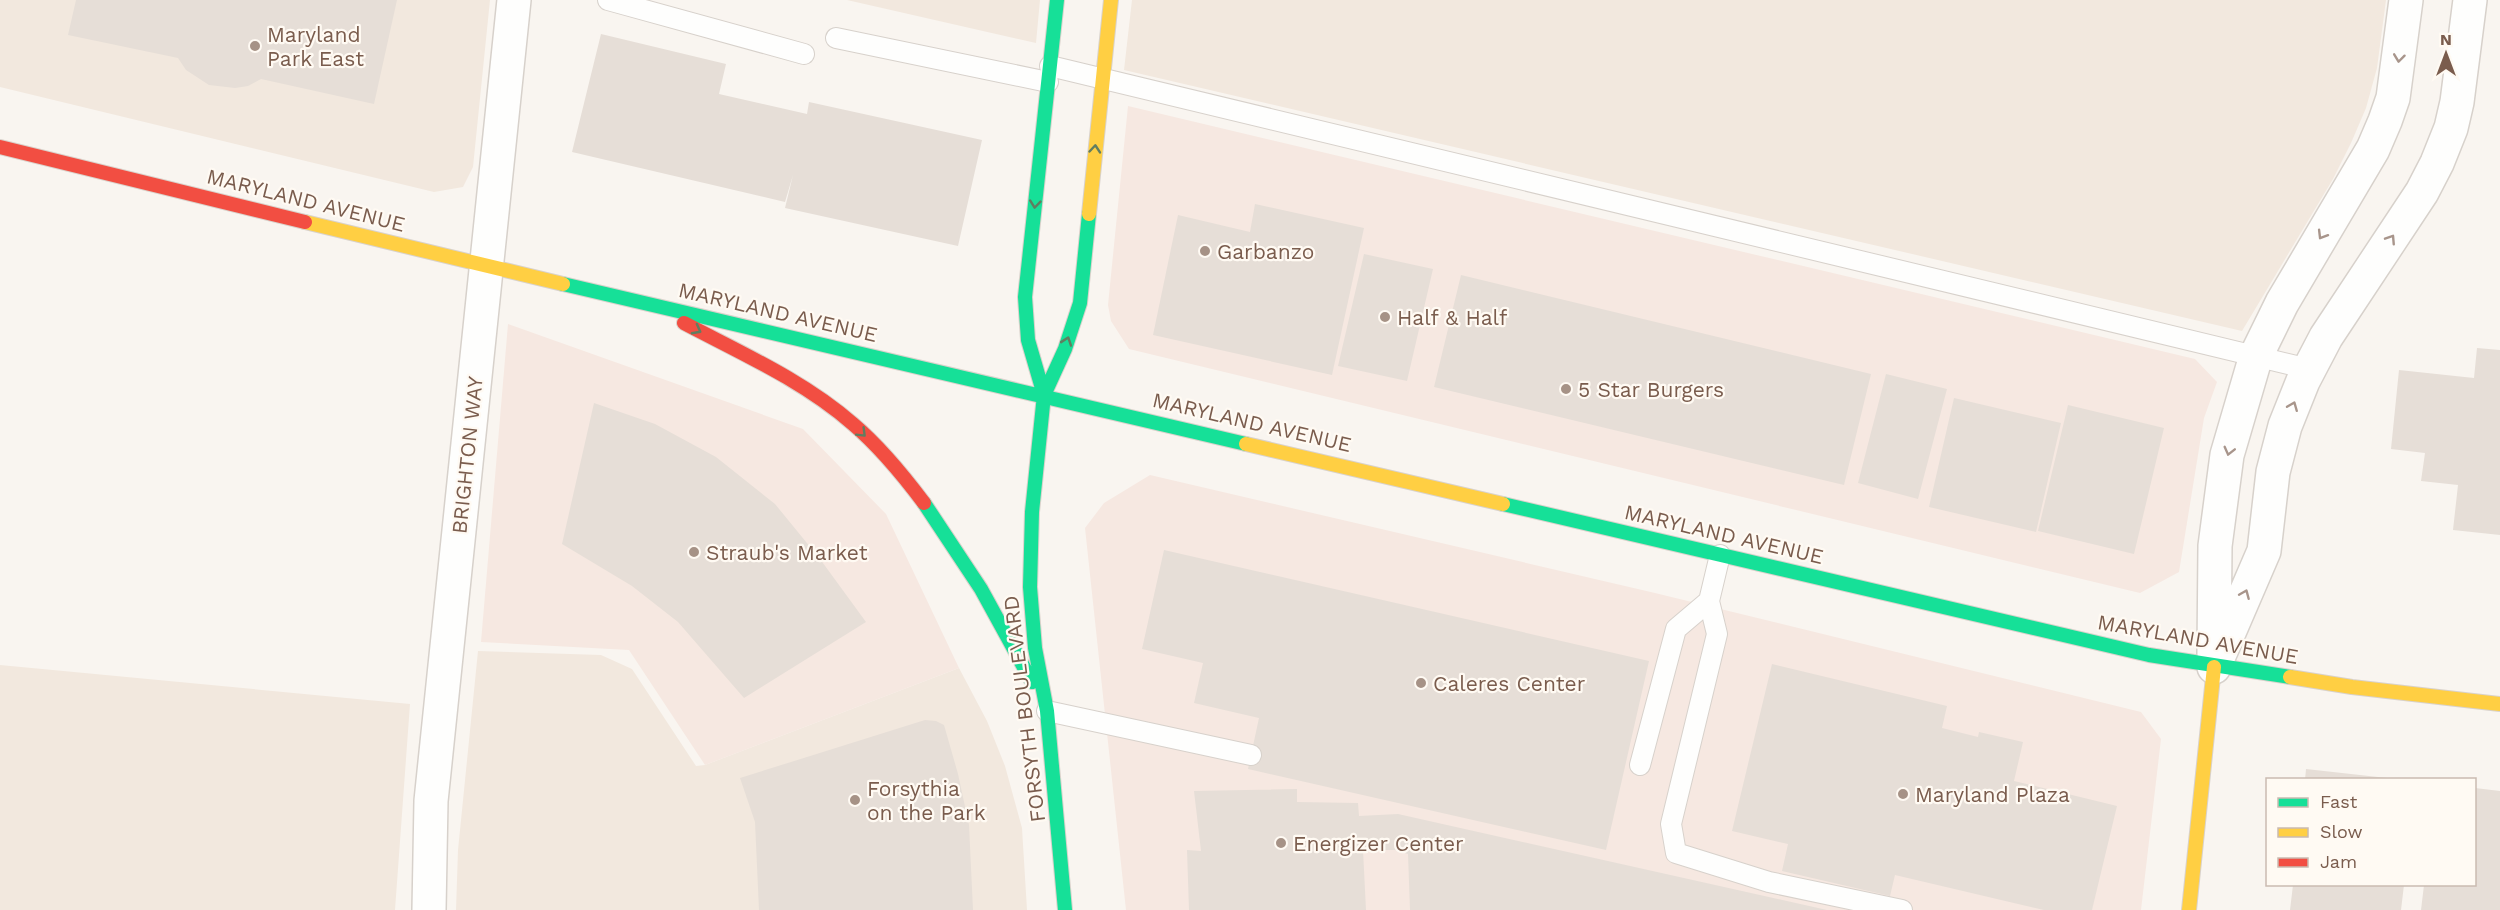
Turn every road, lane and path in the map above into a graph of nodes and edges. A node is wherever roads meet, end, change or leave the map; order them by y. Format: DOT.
graph roads {
  1 [pos="514,0"];
  2 [pos="608,0"];
  3 [pos="1057,0"];
  4 [pos="1111,0"];
  5 [pos="2406,0"];
  6 [pos="2470,0"];
  7 [pos="836,39"];
  8 [pos="804,54"];
  9 [pos="1049,74"];
  10 [pos="1101,80"];
  11 [pos="0,147"];
  12 [pos="486,266"];
  13 [pos="646,303"];
  14 [pos="2256,356"];
  15 [pos="2309,369"];
  16 [pos="1044,395"];
  17 [pos="1720,555"];
  18 [pos="1709,601"];
  19 [pos="2214,667"];
  20 [pos="2500,704"];
  21 [pos="1047,711"];
  22 [pos="1251,755"];
  23 [pos="1640,765"];
  24 [pos="429,910"];
  25 [pos="1065,910"];
  26 [pos="1902,910"];
  27 [pos="2189,910"];
  1 -- 12 [label="street, BRIGHTON WAY"];
  2 -- 8 [label="lane"];
  3 -- 9 [label="main road"];
  4 -- 10 [label="main road"];
  5 -- 14 [label="street, one-way"];
  15 -- 6 [label="street, one-way"];
  7 -- 9 [label="lane"];
  9 -- 10 [label="lane"];
  9 -- 16 [label="main road, one-way"];
  10 -- 14 [label="lane"];
  16 -- 10 [label="main road, one-way"];
  11 -- 12 [label="main road, MARYLAND AVENUE"];
  12 -- 13 [label="main road, MARYLAND AVENUE"];
  12 -- 24 [label="street, BRIGHTON WAY"];
  13 -- 16 [label="main road, MARYLAND AVENUE"];
  13 -- 21 [label="main road, one-way"];
  14 -- 15 [label="lane"];
  14 -- 19 [label="street, one-way"];
  19 -- 15 [label="street, one-way"];
  16 -- 17 [label="main road, MARYLAND AVENUE"];
  16 -- 21 [label="main road, FORSYTH BOULEVARD"];
  17 -- 18 [label="lane"];
  17 -- 19 [label="main road, MARYLAND AVENUE"];
  18 -- 23 [label="lane"];
  18 -- 26 [label="lane"];
  19 -- 20 [label="main road, MARYLAND AVENUE"];
  19 -- 27 [label="main road"];
  21 -- 22 [label="lane"];
  21 -- 25 [label="main road, FORSYTH BOULEVARD"];
}
